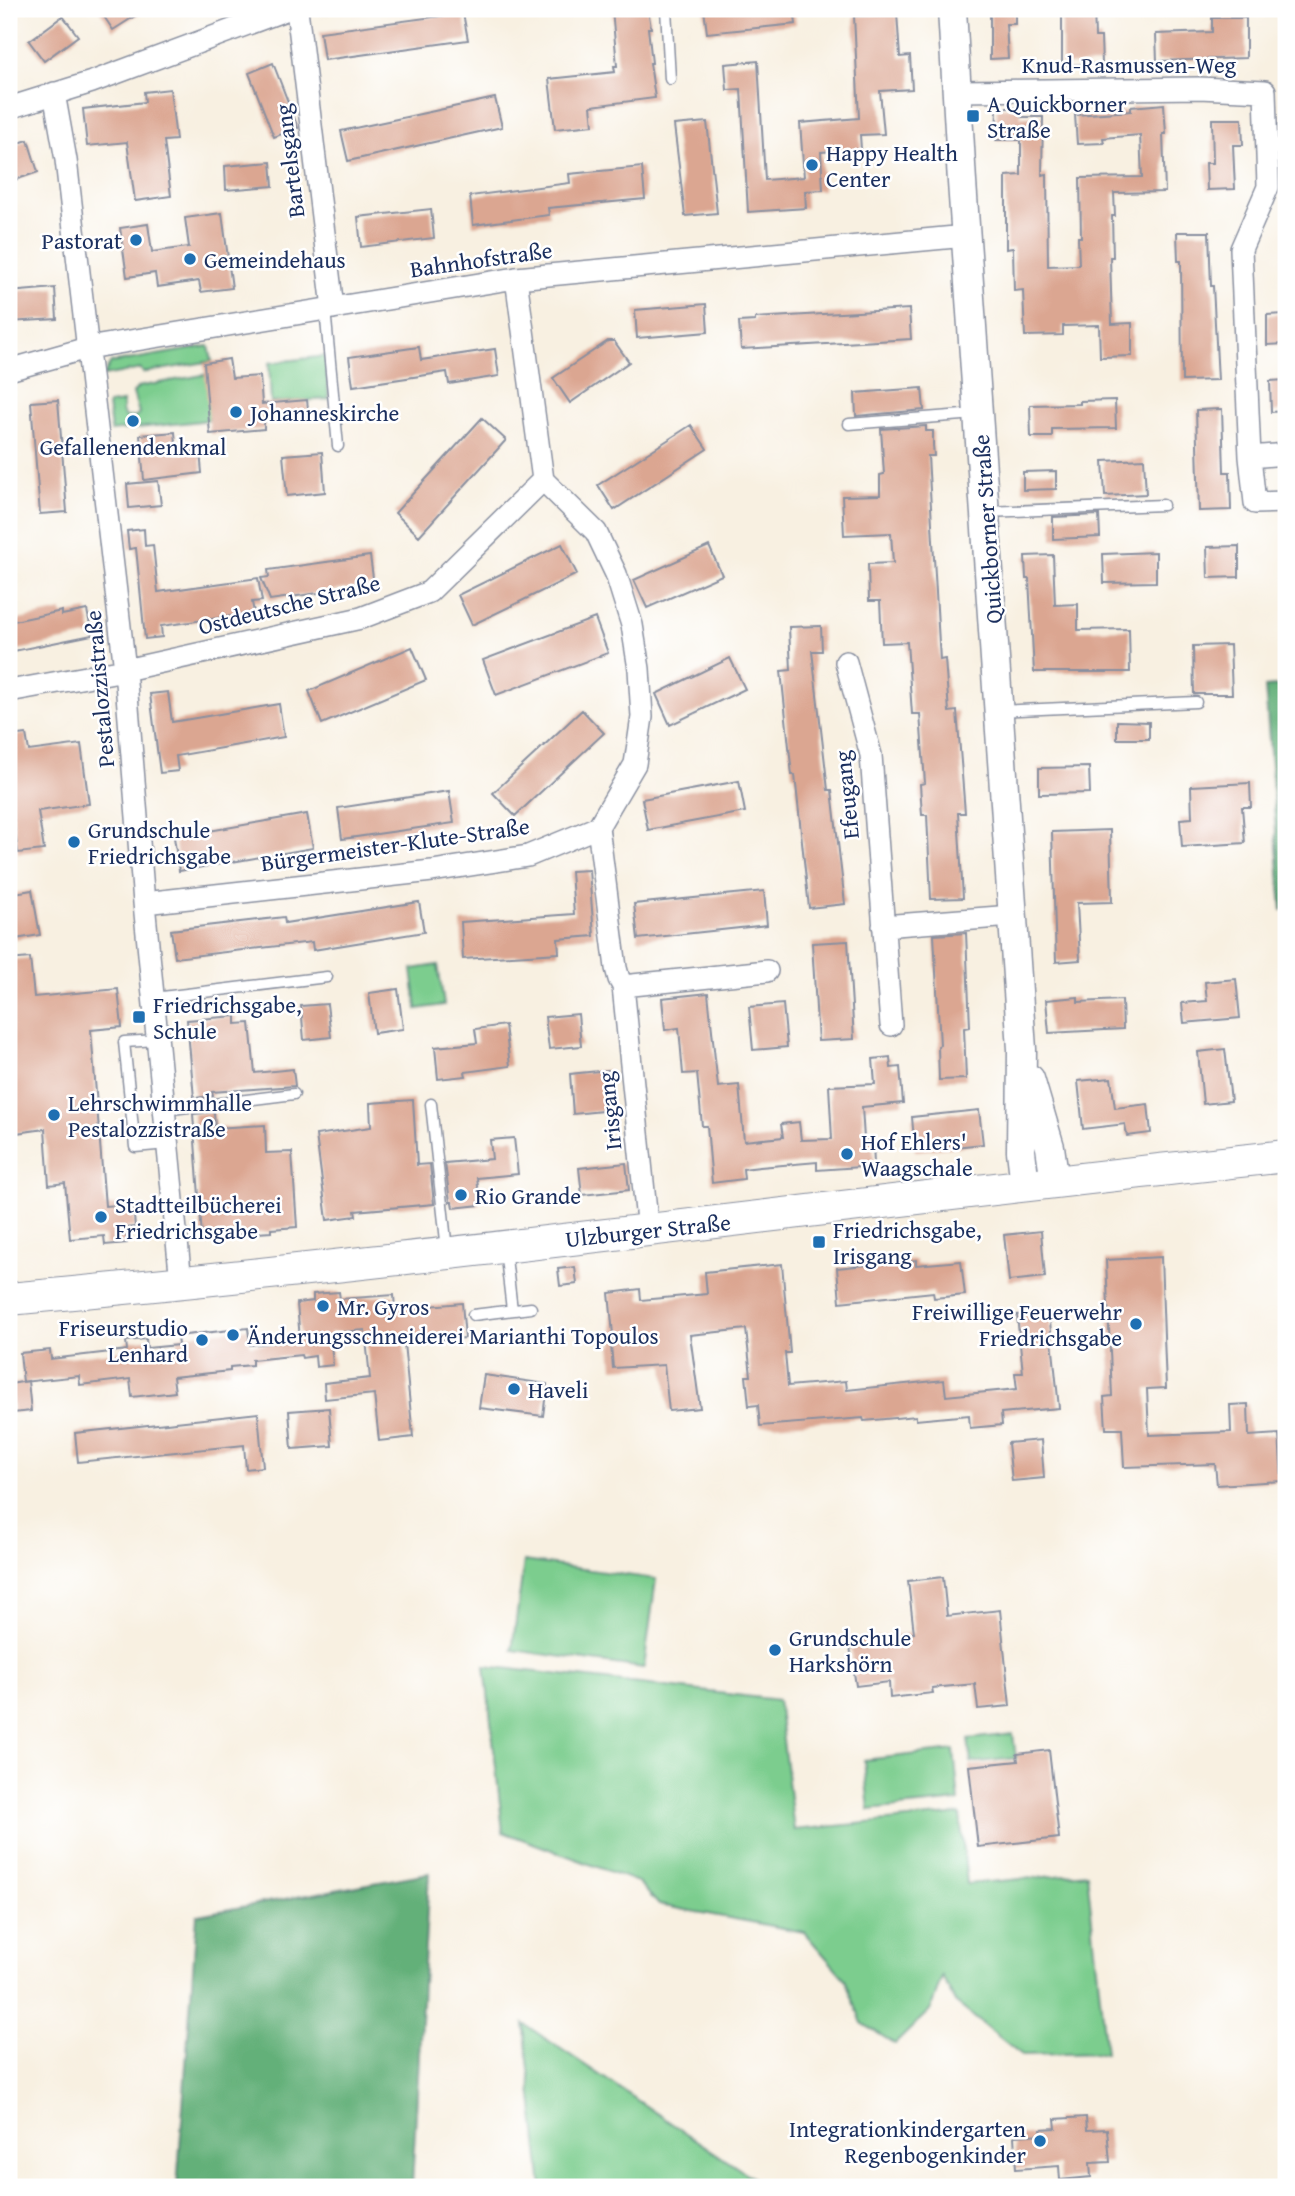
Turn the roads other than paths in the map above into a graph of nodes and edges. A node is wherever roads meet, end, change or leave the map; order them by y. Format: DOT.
graph roads {
  1 [pos="288,9"];
  2 [pos="297,9"];
  3 [pos="666,9"];
  4 [pos="953,9"];
  5 [pos="264,12"];
  6 [pos="670,79"];
  7 [pos="958,91"];
  8 [pos="54,93"];
  9 [pos="9,108"];
  10 [pos="966,236"];
  11 [pos="516,278"];
  12 [pos="329,308"];
  13 [pos="87,348"];
  14 [pos="9,370"];
  15 [pos="979,414"];
  16 [pos="849,424"];
  17 [pos="338,446"];
  18 [pos="1286,454"];
  19 [pos="1250,457"];
  20 [pos="543,480"];
  21 [pos="1286,502"];
  22 [pos="1163,505"];
  23 [pos="986,512"];
  24 [pos="846,662"];
  25 [pos="125,670"];
  26 [pos="9,691"];
  27 [pos="1196,702"];
  28 [pos="998,712"];
  29 [pos="598,827"];
  30 [pos="144,903"];
  31 [pos="1013,916"];
  32 [pos="883,926"];
  33 [pos="766,971"];
  34 [pos="327,977"];
  35 [pos="624,986"];
  36 [pos="153,998"];
  37 [pos="891,1026"];
  38 [pos="158,1040"];
  39 [pos="294,1094"];
  40 [pos="431,1104"];
  41 [pos="164,1110"];
  42 [pos="167,1144"];
  43 [pos="1286,1156"];
  44 [pos="1040,1183"];
  45 [pos="648,1231"];
  46 [pos="505,1246"];
  47 [pos="448,1253"];
  48 [pos="181,1282"];
  49 [pos="9,1300"];
  50 [pos="531,1308"];
  51 [pos="512,1310"];
  52 [pos="473,1315"];
  1 -- 5 [label="street"];
  2 -- 12 [label="street, Bartelsgang"];
  3 -- 6 [label="lane"];
  4 -- 7 [label="street, Quickborner Straße"];
  5 -- 8 [label="street"];
  7 -- 10 [label="street, Quickborner Straße"];
  7 -- 19 [label="street, Knud-Rasmussen-Weg"];
  8 -- 9 [label="street"];
  8 -- 13 [label="street, Pestalozzistraße"];
  10 -- 11 [label="street, Bahnhofstraße"];
  10 -- 15 [label="street, Quickborner Straße"];
  11 -- 12 [label="street, Bahnhofstraße"];
  11 -- 20 [label="street"];
  12 -- 13 [label="street, Bahnhofstraße"];
  12 -- 17 [label="lane"];
  13 -- 14 [label="street, Bahnhofstraße"];
  13 -- 25 [label="street, Pestalozzistraße"];
  15 -- 16 [label="lane"];
  15 -- 23 [label="street, Quickborner Straße"];
  18 -- 19 [label="street"];
  19 -- 21 [label="street, Knud-Rasmussen-Weg"];
  20 -- 25 [label="street, Ostdeutsche Straße"];
  20 -- 29 [label="street"];
  22 -- 23 [label="lane"];
  23 -- 28 [label="street, Quickborner Straße"];
  24 -- 32 [label="street, Efeugang"];
  25 -- 26 [label="street, Ostdeutsche Straße"];
  25 -- 30 [label="street, Pestalozzistraße"];
  27 -- 28 [label="lane"];
  28 -- 31 [label="street, Quickborner Straße"];
  29 -- 30 [label="street, Bürgermeister-Klute-Straße"];
  29 -- 35 [label="street, Irisgang"];
  30 -- 36 [label="street, Pestalozzistraße"];
  31 -- 32 [label="street"];
  31 -- 44 [label="street, Quickborner Straße"];
  32 -- 37 [label="street, Efeugang"];
  33 -- 35 [label="street"];
  34 -- 36 [label="lane"];
  35 -- 45 [label="street, Irisgang"];
  36 -- 38 [label="street, Pestalozzistraße"];
  38 -- 41 [label="street, Pestalozzistraße"];
  38 -- 42 [label="lane"];
  39 -- 41 [label="lane"];
  40 -- 47 [label="lane"];
  41 -- 42 [label="street, Pestalozzistraße"];
  42 -- 48 [label="street, Pestalozzistraße"];
  43 -- 44 [label="main road, Ulzburger Straße"];
  44 -- 45 [label="main road, Ulzburger Straße"];
  45 -- 46 [label="main road, Ulzburger Straße"];
  46 -- 47 [label="main road, Ulzburger Straße"];
  46 -- 51 [label="lane"];
  47 -- 48 [label="main road, Ulzburger Straße"];
  48 -- 49 [label="main road, Ulzburger Straße"];
  50 -- 51 [label="lane"];
  51 -- 52 [label="lane"];
}
